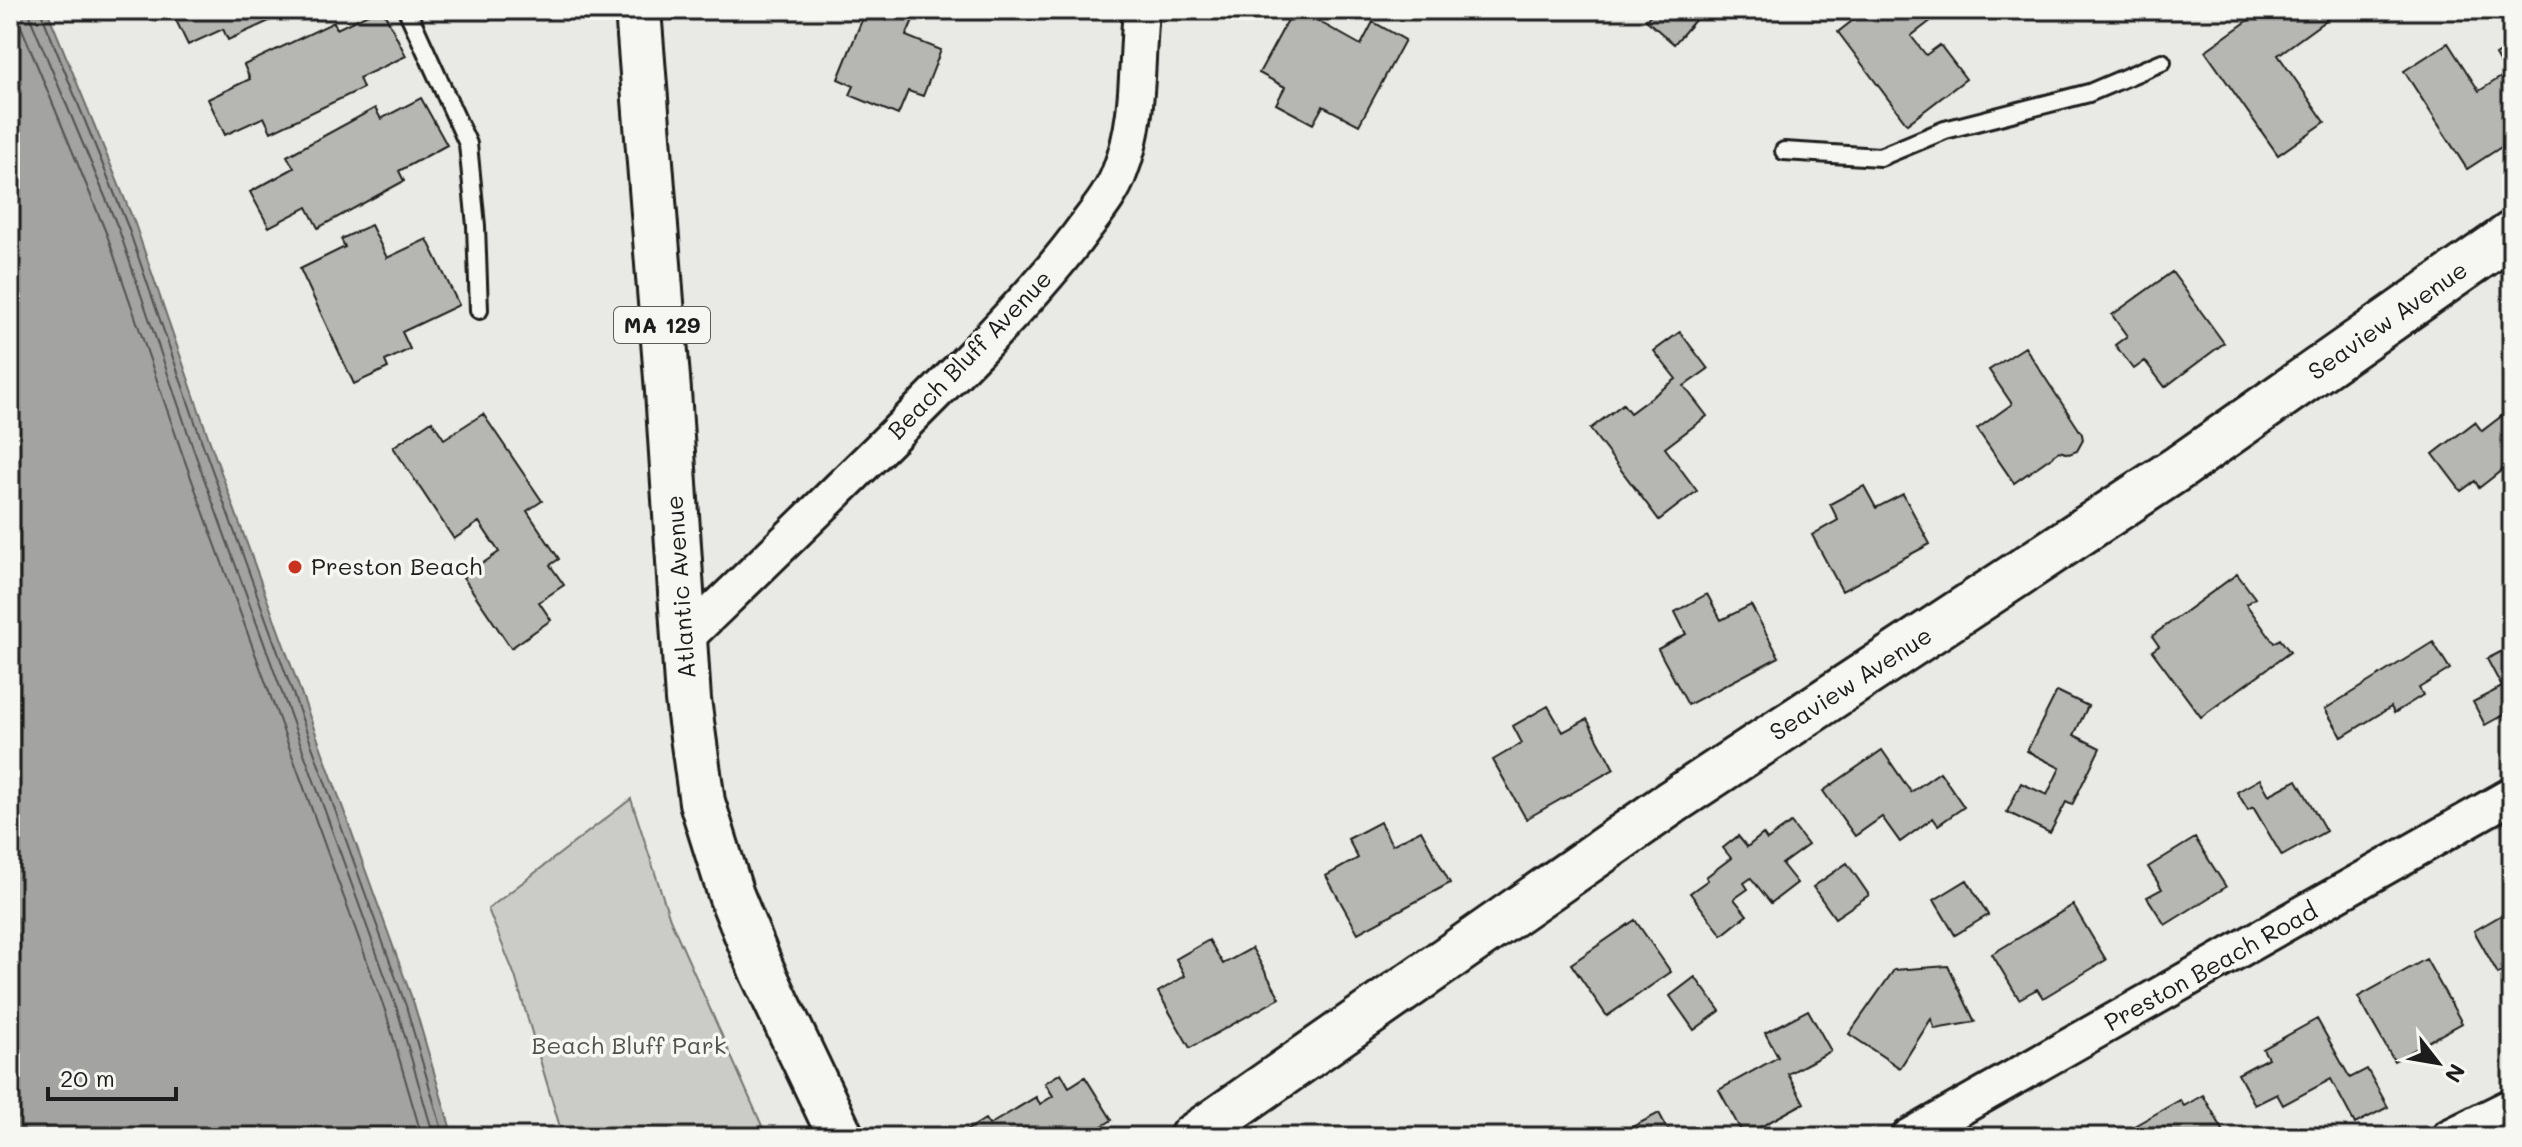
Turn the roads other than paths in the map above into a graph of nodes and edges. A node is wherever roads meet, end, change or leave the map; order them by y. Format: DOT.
graph roads {
  1 [pos="407,10"];
  2 [pos="638,10"];
  3 [pos="1141,10"];
  4 [pos="2162,62"];
  5 [pos="1784,151"];
  6 [pos="2512,234"];
  7 [pos="479,310"];
  8 [pos="685,639"];
  9 [pos="2512,795"];
  10 [pos="2512,1106"];
  11 [pos="841,1137"];
  12 [pos="1192,1137"];
  13 [pos="1909,1137"];
  14 [pos="2449,1137"];
  1 -- 7 [label="lane"];
  2 -- 8 [label="street, Atlantic Avenue / MA 129"];
  3 -- 8 [label="street, Beach Bluff Avenue"];
  4 -- 5 [label="lane"];
  6 -- 12 [label="street, Seaview Avenue"];
  8 -- 11 [label="street, Atlantic Avenue / MA 129"];
  9 -- 13 [label="street, Preston Beach Road"];
  10 -- 14 [label="street"];
}
